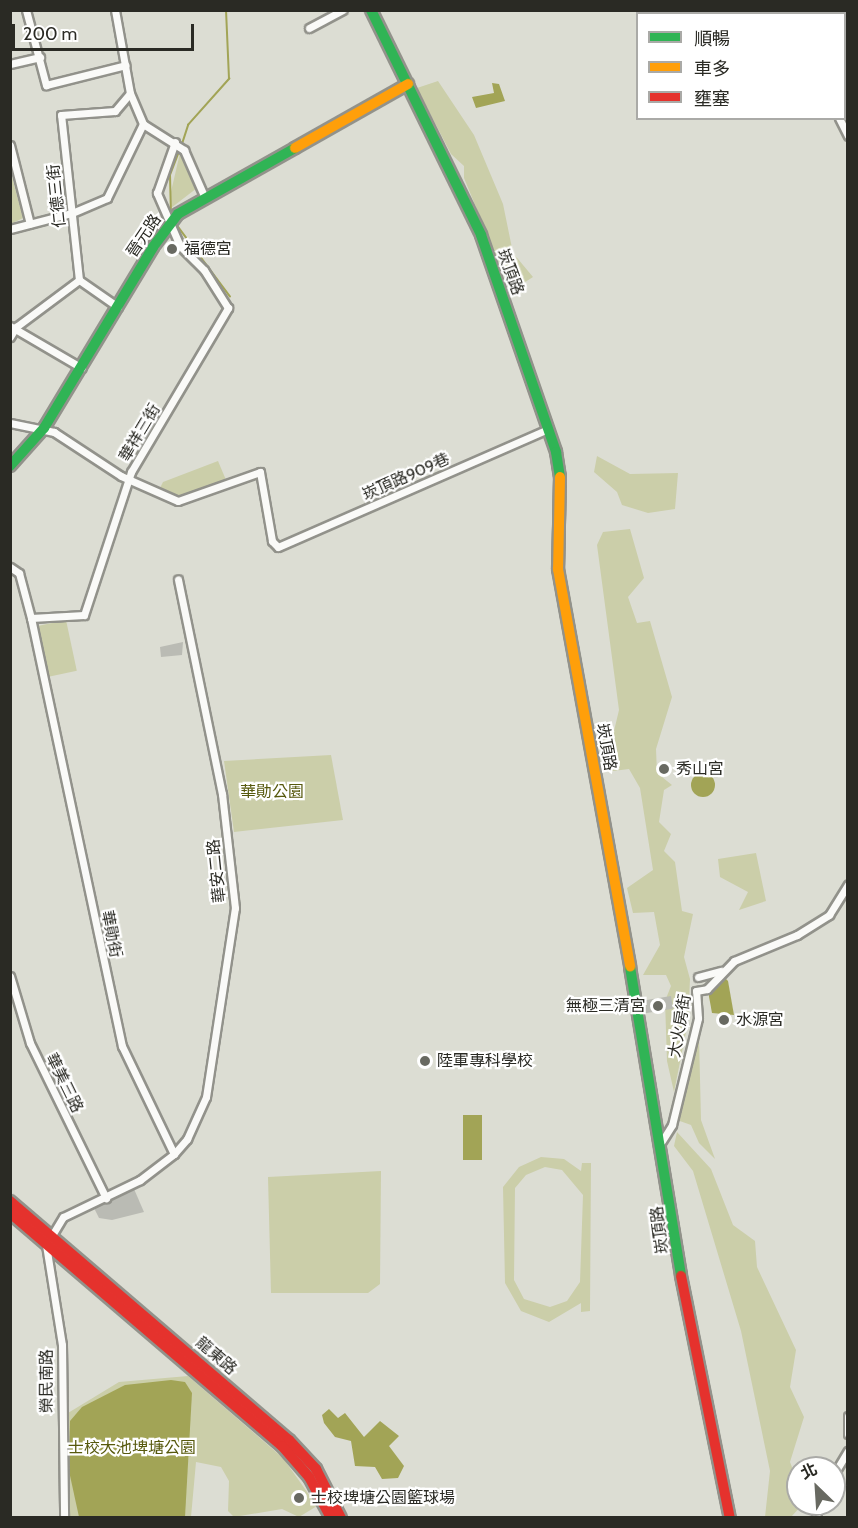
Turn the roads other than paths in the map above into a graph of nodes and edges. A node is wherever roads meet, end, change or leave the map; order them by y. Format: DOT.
graph roads {
  1 [pos="26,10"];
  2 [pos="115,10"];
  3 [pos="343,10"];
  4 [pos="371,10"];
  5 [pos="309,28"];
  6 [pos="40,57"];
  7 [pos="10,64"];
  8 [pos="126,65"];
  9 [pos="408,84"];
  10 [pos="130,93"];
  11 [pos="839,120"];
  12 [pos="143,124"];
  13 [pos="848,136"];
  14 [pos="175,142"];
  15 [pos="10,145"];
  16 [pos="205,198"];
  17 [pos="72,213"];
  18 [pos="30,224"];
  19 [pos="168,225"];
  20 [pos="10,229"];
  21 [pos="79,280"];
  22 [pos="118,307"];
  23 [pos="13,326"];
  24 [pos="10,337"];
  25 [pos="82,368"];
  26 [pos="10,423"];
  27 [pos="44,428"];
  28 [pos="548,429"];
  29 [pos="10,466"];
  30 [pos="129,480"];
  31 [pos="10,567"];
  32 [pos="178,579"];
  33 [pos="31,618"];
  34 [pos="848,885"];
  35 [pos="724,970"];
  36 [pos="10,976"];
  37 [pos="698,977"];
  38 [pos="662,1141"];
  39 [pos="174,1154"];
  40 [pos="106,1198"];
  41 [pos="10,1201"];
  42 [pos="10,1214"];
  43 [pos="51,1234"];
  44 [pos="46,1245"];
  45 [pos="848,1416"];
  46 [pos="848,1434"];
  47 [pos="301,1458"];
  48 [pos="64,1518"];
  49 [pos="331,1518"];
  50 [pos="341,1518"];
  51 [pos="730,1518"];
  1 -- 6 [label="street"];
  2 -- 8 [label="street"];
  3 -- 5 [label="street"];
  4 -- 9 [label="street, 崁頂路"];
  6 -- 7 [label="street"];
  6 -- 8 [label="street"];
  8 -- 10 [label="street"];
  9 -- 16 [label="street, 晉元路"];
  9 -- 28 [label="street, 崁頂路"];
  10 -- 12 [label="street"];
  10 -- 17 [label="street, 仁德三街"];
  11 -- 13 [label="street"];
  12 -- 14 [label="street"];
  12 -- 17 [label="street"];
  14 -- 16 [label="street"];
  14 -- 19 [label="street"];
  15 -- 18 [label="street"];
  16 -- 19 [label="street, 晉元路"];
  17 -- 18 [label="street"];
  17 -- 21 [label="street, 仁德三街"];
  18 -- 20 [label="street"];
  19 -- 22 [label="street, 晉元路"];
  19 -- 30 [label="street, 華祥三街"];
  21 -- 22 [label="street"];
  21 -- 23 [label="street"];
  22 -- 25 [label="street, 晉元路"];
  23 -- 24 [label="street"];
  23 -- 25 [label="street"];
  25 -- 27 [label="street, 晉元路"];
  26 -- 27 [label="street"];
  27 -- 29 [label="street, 晉元路"];
  27 -- 30 [label="street"];
  28 -- 30 [label="street, 崁頂路909巷"];
  28 -- 38 [label="street, 崁頂路"];
  30 -- 33 [label="street, 華祥三街"];
  31 -- 33 [label="street, 華勛街"];
  32 -- 39 [label="street, 華安二路"];
  33 -- 39 [label="street, 華勛街"];
  34 -- 35 [label="street, 大火房街"];
  35 -- 37 [label="street"];
  35 -- 38 [label="street, 大火房街"];
  36 -- 40 [label="street, 華美三路"];
  38 -- 51 [label="street, 崁頂路"];
  39 -- 40 [label="street"];
  40 -- 43 [label="street"];
  41 -- 43 [label="street"];
  42 -- 44 [label="street"];
  43 -- 44 [label="street"];
  43 -- 47 [label="street, 龍東路"];
  44 -- 47 [label="street, 龍東路"];
  44 -- 48 [label="street, 榮民南路"];
  45 -- 46 [label="street"];
  47 -- 49 [label="street, 龍東路"];
  47 -- 50 [label="street, 龍東路"];
}
